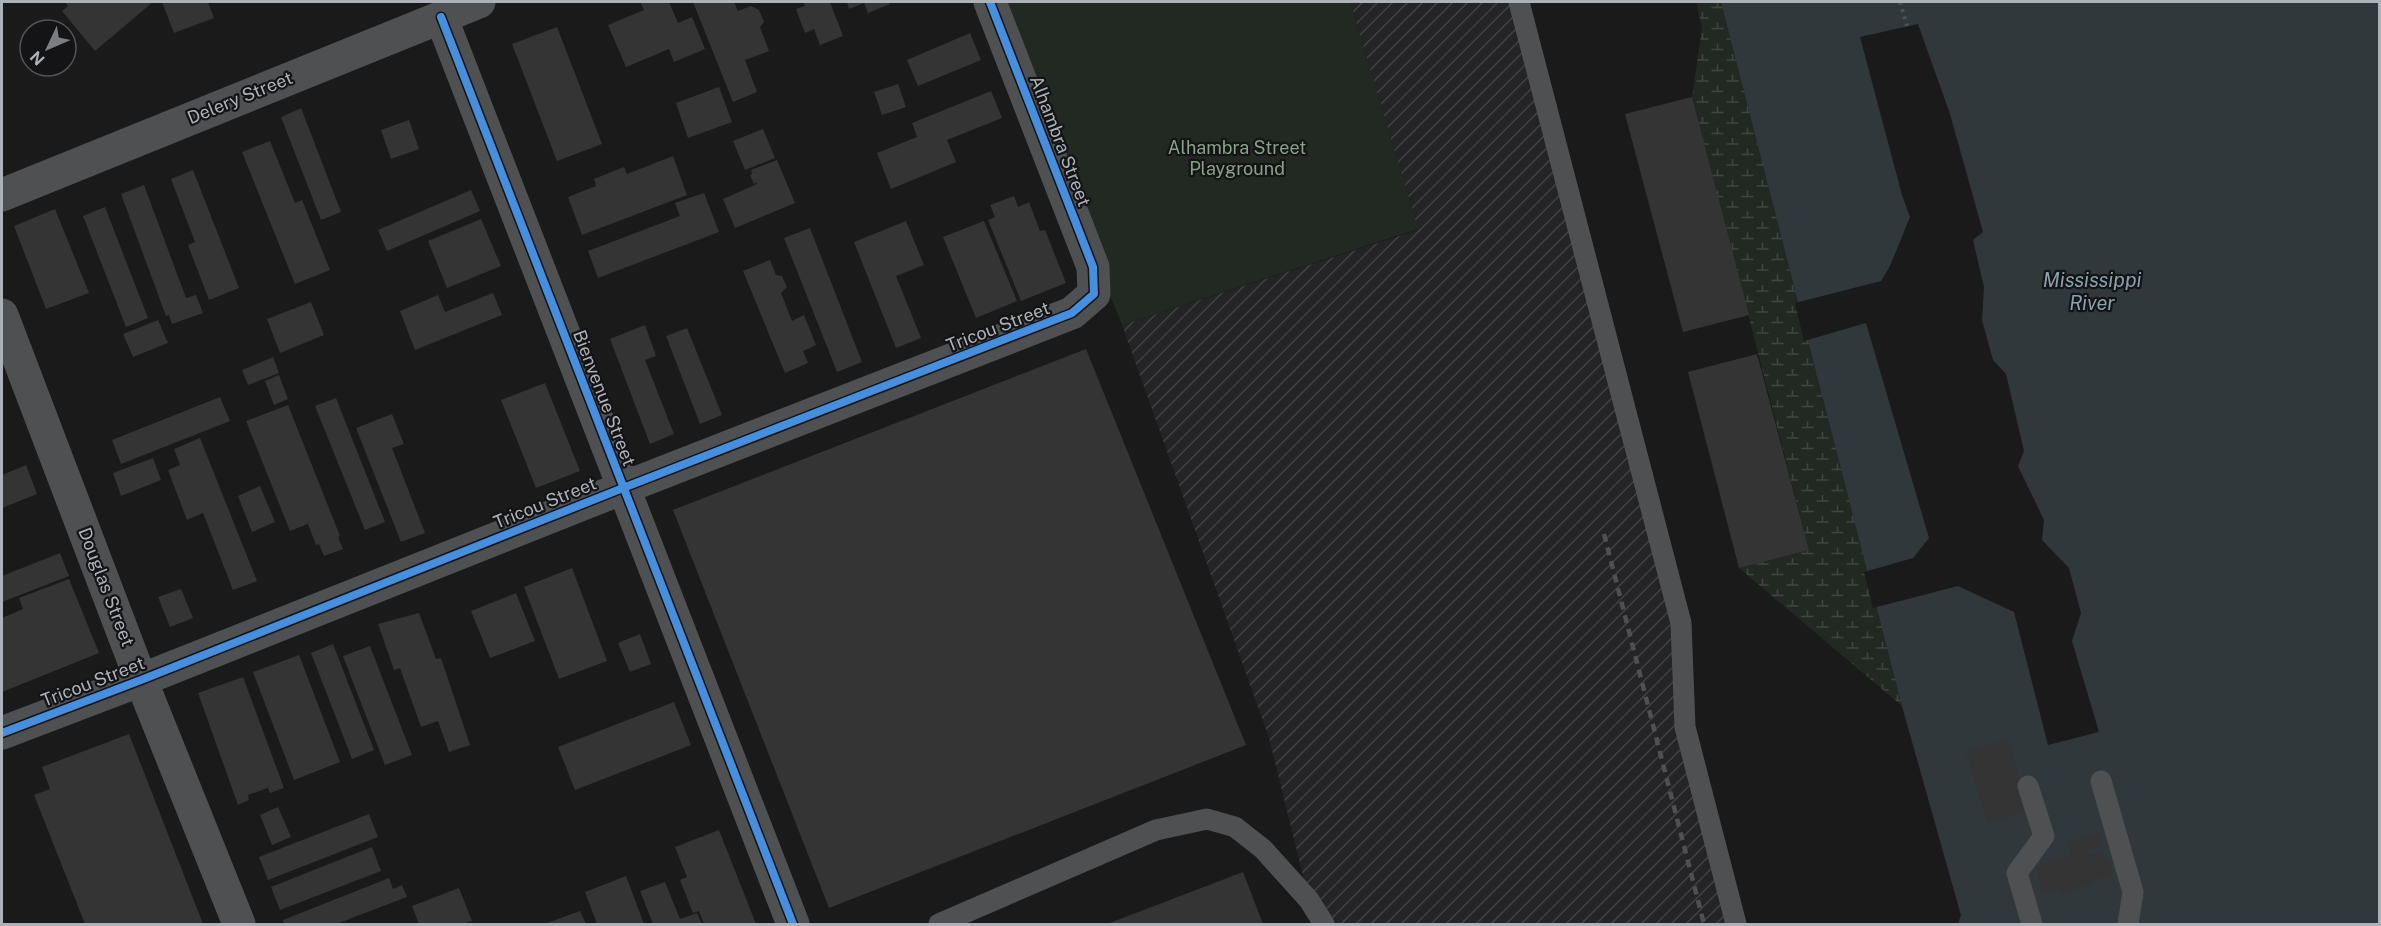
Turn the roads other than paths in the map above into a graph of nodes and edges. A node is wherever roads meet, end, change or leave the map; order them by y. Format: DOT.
graph roads {
  1 [pos="479,2"];
  2 [pos="990,2"];
  3 [pos="1519,2"];
  4 [pos="441,16"];
  5 [pos="2,195"];
  6 [pos="1095,294"];
  7 [pos="2,315"];
  8 [pos="623,488"];
  9 [pos="141,680"];
  10 [pos="2,734"];
  11 [pos="2101,781"];
  12 [pos="2028,786"];
  13 [pos="239,924"];
  14 [pos="793,924"];
  15 [pos="939,924"];
  16 [pos="1324,924"];
  17 [pos="1736,924"];
  18 [pos="2032,924"];
  19 [pos="2128,924"];
  1 -- 4 [label="street, Delery Street"];
  2 -- 6 [label="street, Alhambra Street"];
  3 -- 17 [label="lane"];
  4 -- 5 [label="street, Delery Street"];
  4 -- 8 [label="street, Bienvenue Street"];
  6 -- 8 [label="street, Tricou Street"];
  7 -- 9 [label="street, Douglas Street"];
  8 -- 9 [label="street, Tricou Street"];
  8 -- 14 [label="street, Bienvenue Street"];
  9 -- 10 [label="street, Tricou Street"];
  9 -- 13 [label="street, Douglas Street"];
  11 -- 19 [label="lane"];
  12 -- 18 [label="lane"];
  15 -- 16 [label="lane"];
}
